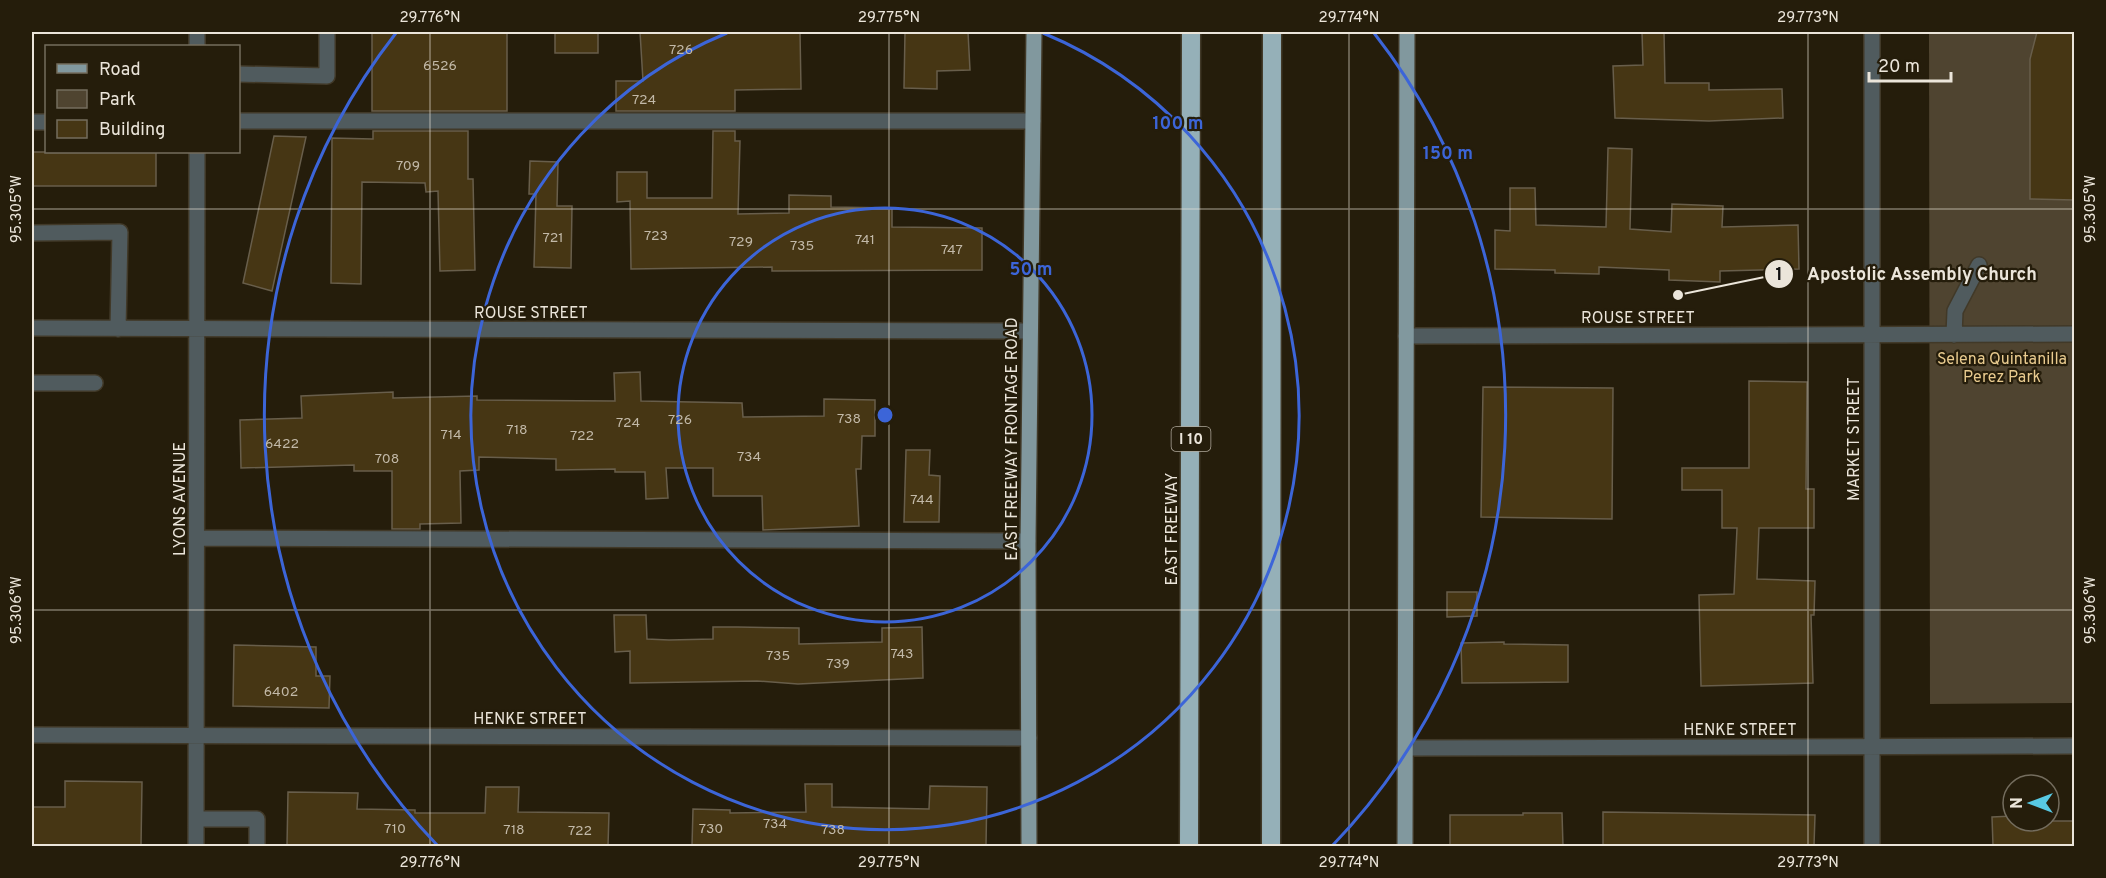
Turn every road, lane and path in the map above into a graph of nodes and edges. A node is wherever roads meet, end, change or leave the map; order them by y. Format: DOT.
graph roads {
  1 [pos="327,32"];
  2 [pos="1034,32"];
  3 [pos="1191,32"];
  4 [pos="1272,32"];
  5 [pos="1407,32"];
  6 [pos="1872,32"];
  7 [pos="240,74"];
  8 [pos="1033,121"];
  9 [pos="240,122"];
  10 [pos="197,153"];
  11 [pos="32,233"];
  12 [pos="1979,265"];
  13 [pos="32,328"];
  14 [pos="118,329"];
  15 [pos="198,329"];
  16 [pos="1030,331"];
  17 [pos="2074,334"];
  18 [pos="1871,335"];
  19 [pos="1954,335"];
  20 [pos="1406,336"];
  21 [pos="32,383"];
  22 [pos="95,383"];
  23 [pos="197,538"];
  24 [pos="1028,541"];
  25 [pos="32,735"];
  26 [pos="196,735"];
  27 [pos="1029,738"];
  28 [pos="1870,746"];
  29 [pos="2074,746"];
  30 [pos="1406,748"];
  31 [pos="196,819"];
  32 [pos="196,846"];
  33 [pos="256,846"];
  34 [pos="1029,846"];
  35 [pos="1189,846"];
  36 [pos="1271,846"];
  37 [pos="1406,846"];
  38 [pos="1872,846"];
  1 -- 7 [label="street"];
  2 -- 8 [label="main road, EAST FREEWAY FRONTAGE ROAD"];
  3 -- 35 [label="highway, EAST FREEWAY / I 10"];
  4 -- 36 [label="highway"];
  5 -- 20 [label="main road"];
  6 -- 18 [label="street, MARKET STREET"];
  8 -- 9 [label="street"];
  8 -- 16 [label="main road, EAST FREEWAY FRONTAGE ROAD"];
  10 -- 15 [label="street, LYONS AVENUE"];
  11 -- 14 [label="street"];
  12 -- 19 [label="street"];
  13 -- 14 [label="street, ROUSE STREET"];
  14 -- 15 [label="street, ROUSE STREET"];
  15 -- 16 [label="street, ROUSE STREET"];
  15 -- 23 [label="street, LYONS AVENUE"];
  16 -- 24 [label="main road, EAST FREEWAY FRONTAGE ROAD"];
  17 -- 19 [label="street, ROUSE STREET"];
  18 -- 19 [label="street, ROUSE STREET"];
  18 -- 20 [label="street, ROUSE STREET"];
  18 -- 28 [label="street, MARKET STREET"];
  20 -- 30 [label="main road"];
  21 -- 22 [label="street"];
  23 -- 24 [label="street"];
  23 -- 26 [label="street, LYONS AVENUE"];
  24 -- 27 [label="main road, EAST FREEWAY FRONTAGE ROAD"];
  25 -- 26 [label="street, HENKE STREET"];
  26 -- 27 [label="street, HENKE STREET"];
  26 -- 31 [label="street, LYONS AVENUE"];
  27 -- 34 [label="main road, EAST FREEWAY FRONTAGE ROAD"];
  28 -- 29 [label="street, HENKE STREET"];
  28 -- 30 [label="street, HENKE STREET"];
  28 -- 38 [label="street, MARKET STREET"];
  30 -- 37 [label="main road"];
  31 -- 32 [label="street, LYONS AVENUE"];
  31 -- 33 [label="street"];
}
